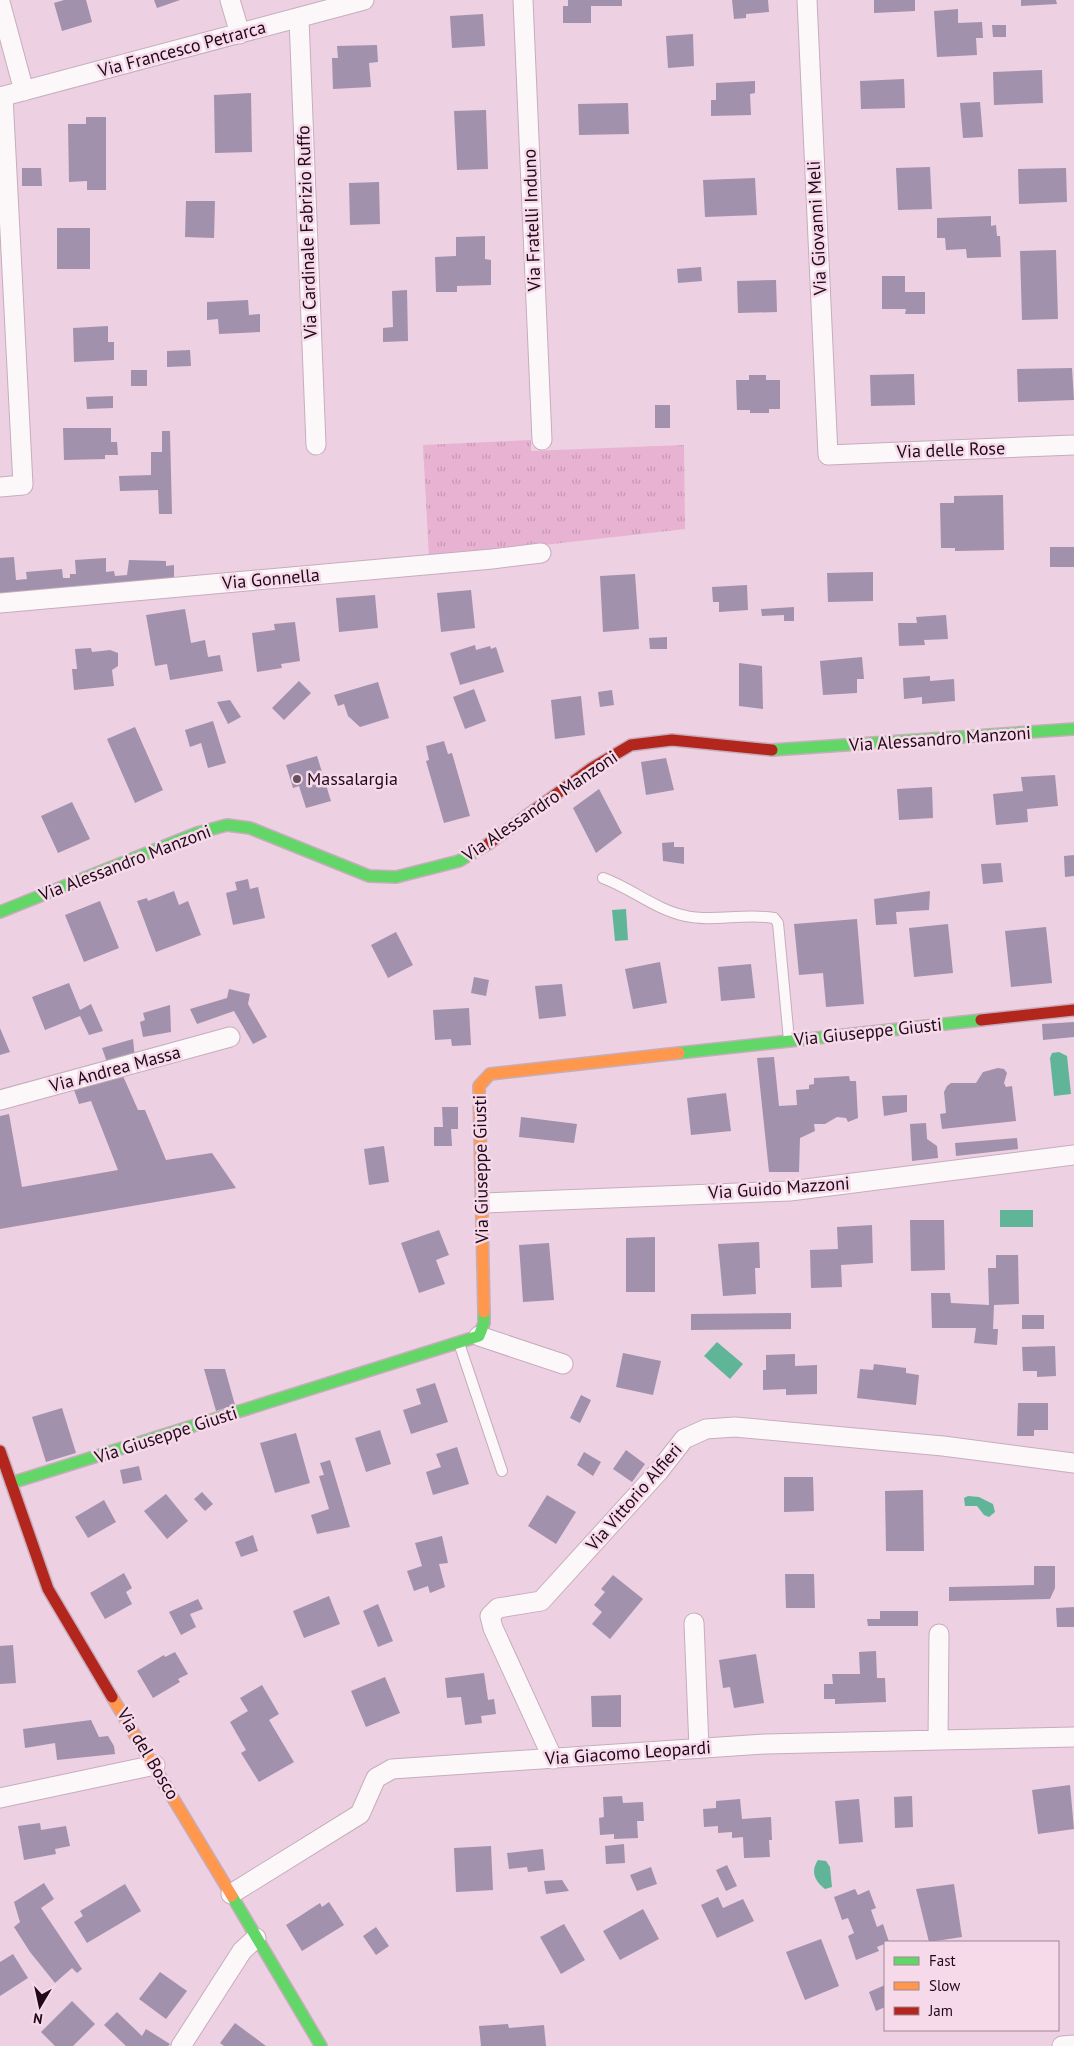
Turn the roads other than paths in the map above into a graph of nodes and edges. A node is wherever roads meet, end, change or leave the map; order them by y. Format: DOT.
graph roads {
  1 [pos="230,0"];
  2 [pos="364,0"];
  3 [pos="523,0"];
  4 [pos="807,0"];
  5 [pos="0,2"];
  6 [pos="298,19"];
  7 [pos="240,34"];
  8 [pos="24,91"];
  9 [pos="1,97"];
  10 [pos="542,440"];
  11 [pos="316,445"];
  12 [pos="1074,445"];
  13 [pos="828,455"];
  14 [pos="0,487"];
  15 [pos="541,553"];
  16 [pos="0,603"];
  17 [pos="1074,729"];
  18 [pos="603,878"];
  19 [pos="0,912"];
  20 [pos="1074,1010"];
  21 [pos="230,1037"];
  22 [pos="789,1040"];
  23 [pos="0,1100"];
  24 [pos="1074,1155"];
  25 [pos="483,1203"];
  26 [pos="479,1336"];
  27 [pos="459,1342"];
  28 [pos="563,1364"];
  29 [pos="0,1451"];
  30 [pos="1074,1462"];
  31 [pos="502,1471"];
  32 [pos="12,1483"];
  33 [pos="694,1623"];
  34 [pos="939,1634"];
  35 [pos="1074,1737"];
  36 [pos="938,1740"];
  37 [pos="700,1748"];
  38 [pos="553,1759"];
  39 [pos="155,1765"];
  40 [pos="0,1798"];
  41 [pos="231,1894"];
  42 [pos="256,1938"];
  43 [pos="1074,2045"];
  44 [pos="181,2046"];
  45 [pos="321,2046"];
  46 [pos="1062,2046"];
  1 -- 7 [label="street"];
  2 -- 6 [label="street, Via Francesco Petrarca"];
  3 -- 10 [label="street, Via Fratelli Induno"];
  4 -- 13 [label="street, Via Giovanni Meli"];
  5 -- 8 [label="street"];
  6 -- 7 [label="street, Via Francesco Petrarca"];
  6 -- 11 [label="street, Via Cardinale Fabrizio Ruffo"];
  7 -- 8 [label="street, Via Francesco Petrarca"];
  8 -- 9 [label="street, Via Francesco Petrarca"];
  9 -- 14 [label="street"];
  12 -- 13 [label="street, Via delle Rose"];
  15 -- 16 [label="street, Via Gonnella"];
  17 -- 19 [label="street, Via Alessandro Manzoni"];
  18 -- 22 [label="lane"];
  20 -- 22 [label="street, Via Giuseppe Giusti"];
  21 -- 23 [label="street, Via Andrea Massa"];
  22 -- 25 [label="street, Via Giuseppe Giusti"];
  24 -- 25 [label="street, Via Guido Mazzoni"];
  25 -- 26 [label="street, Via Giuseppe Giusti"];
  26 -- 27 [label="street, Via Giuseppe Giusti"];
  26 -- 28 [label="street"];
  27 -- 31 [label="lane"];
  27 -- 32 [label="street, Via Giuseppe Giusti"];
  29 -- 32 [label="street, Via del Bosco"];
  30 -- 38 [label="street, Via Vittorio Alfieri"];
  32 -- 39 [label="street, Via del Bosco"];
  33 -- 37 [label="street"];
  34 -- 36 [label="street"];
  35 -- 36 [label="street, Via Giacomo Leopardi"];
  36 -- 37 [label="street, Via Giacomo Leopardi"];
  37 -- 38 [label="street, Via Giacomo Leopardi"];
  38 -- 41 [label="street, Via Giacomo Leopardi"];
  39 -- 40 [label="street"];
  39 -- 41 [label="street, Via del Bosco"];
  41 -- 42 [label="street, Via del Bosco"];
  42 -- 44 [label="street"];
  42 -- 45 [label="street, Via del Bosco"];
  43 -- 46 [label="street"];
}
